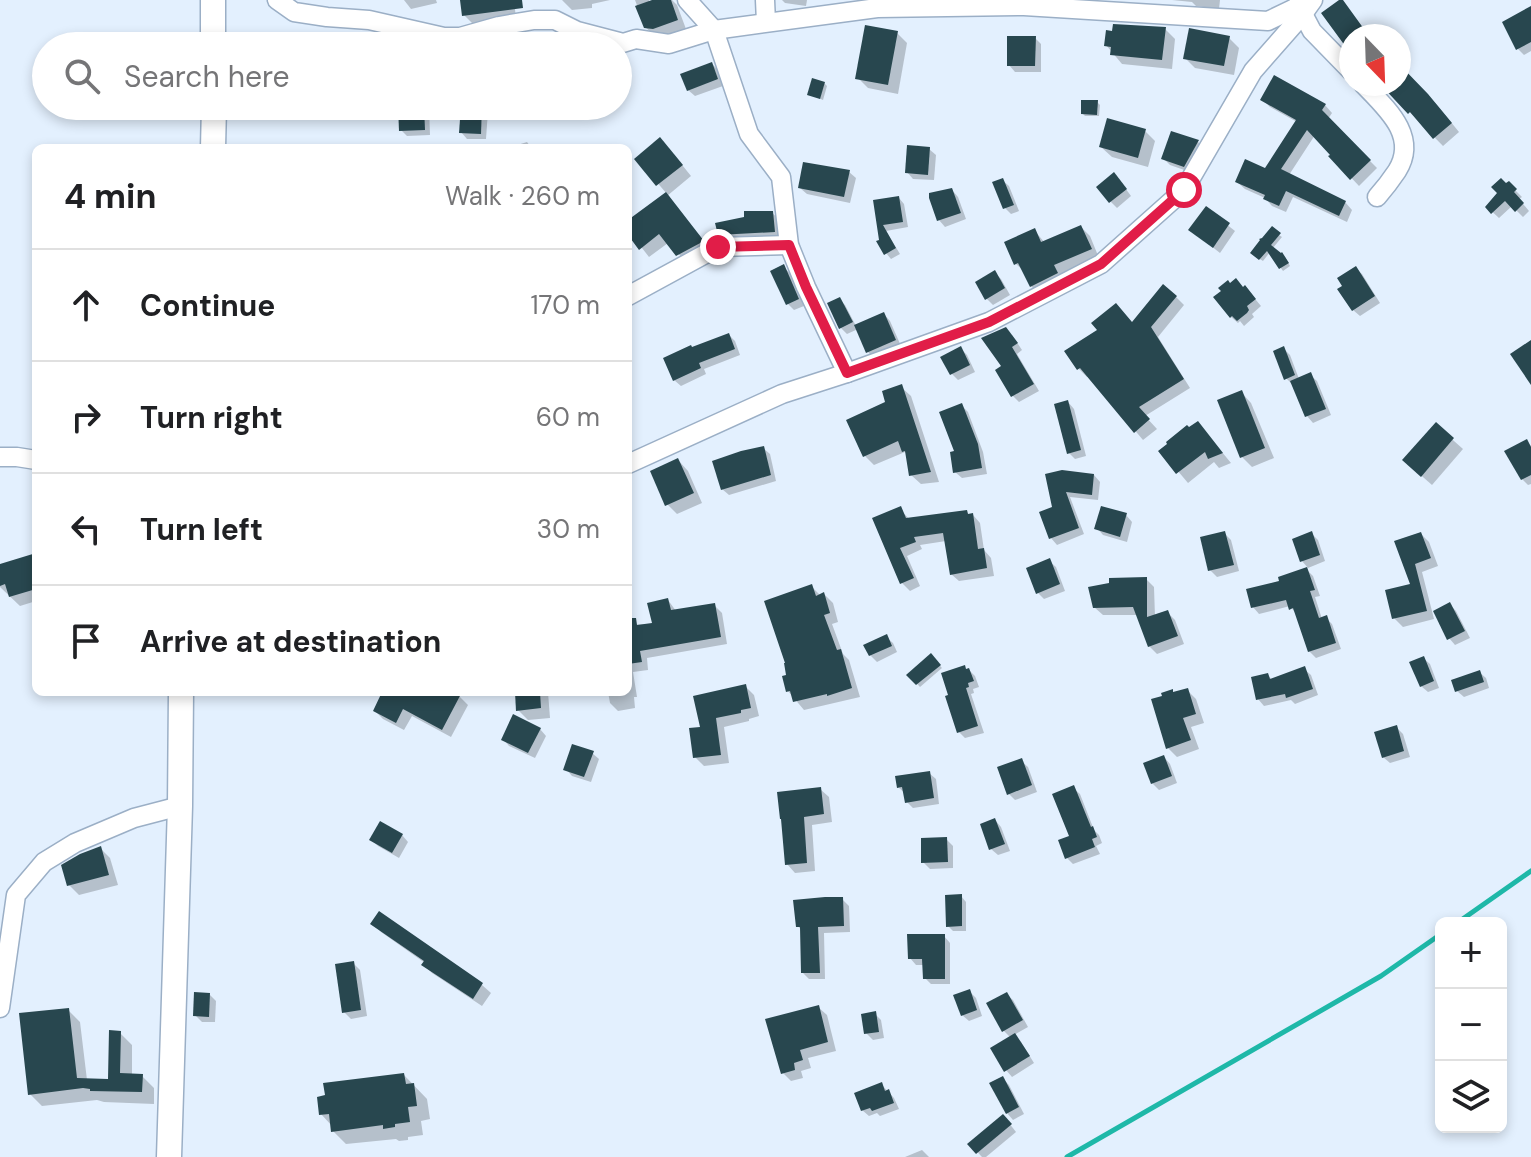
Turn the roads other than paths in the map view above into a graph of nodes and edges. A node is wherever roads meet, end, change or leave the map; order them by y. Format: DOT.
graph roads {
  1 [pos="213,0"];
  2 [pos="277,0"];
  3 [pos="687,0"];
  4 [pos="765,0"];
  5 [pos="1301,5"];
  6 [pos="766,22"];
  7 [pos="714,30"];
  8 [pos="213,32"];
  9 [pos="422,32"];
  10 [pos="478,32"];
  11 [pos="581,32"];
  12 [pos="632,40"];
  13 [pos="1339,59"];
  14 [pos="1375,96"];
  15 [pos="214,120"];
  16 [pos="213,144"];
  17 [pos="1377,197"];
  18 [pos="789,245"];
  19 [pos="632,294"];
  20 [pos="847,373"];
  21 [pos="0,457"];
  22 [pos="32,459"];
  23 [pos="632,462"];
  24 [pos="181,696"];
  25 [pos="180,806"];
  26 [pos="0,1008"];
  27 [pos="169,1157"];
  1 -- 8 [label="main road"];
  2 -- 9 [label="street"];
  3 -- 7 [label="street"];
  4 -- 6 [label="street"];
  5 -- 6 [label="street"];
  5 -- 13 [label="street"];
  5 -- 20 [label="street"];
  6 -- 7 [label="street"];
  7 -- 12 [label="street"];
  7 -- 18 [label="street"];
  10 -- 11 [label="street"];
  14 -- 17 [label="street"];
  15 -- 16 [label="main road"];
  18 -- 19 [label="street"];
  18 -- 20 [label="street"];
  20 -- 23 [label="street"];
  21 -- 22 [label="street"];
  24 -- 25 [label="main road"];
  25 -- 26 [label="street"];
  25 -- 27 [label="main road"];
}
